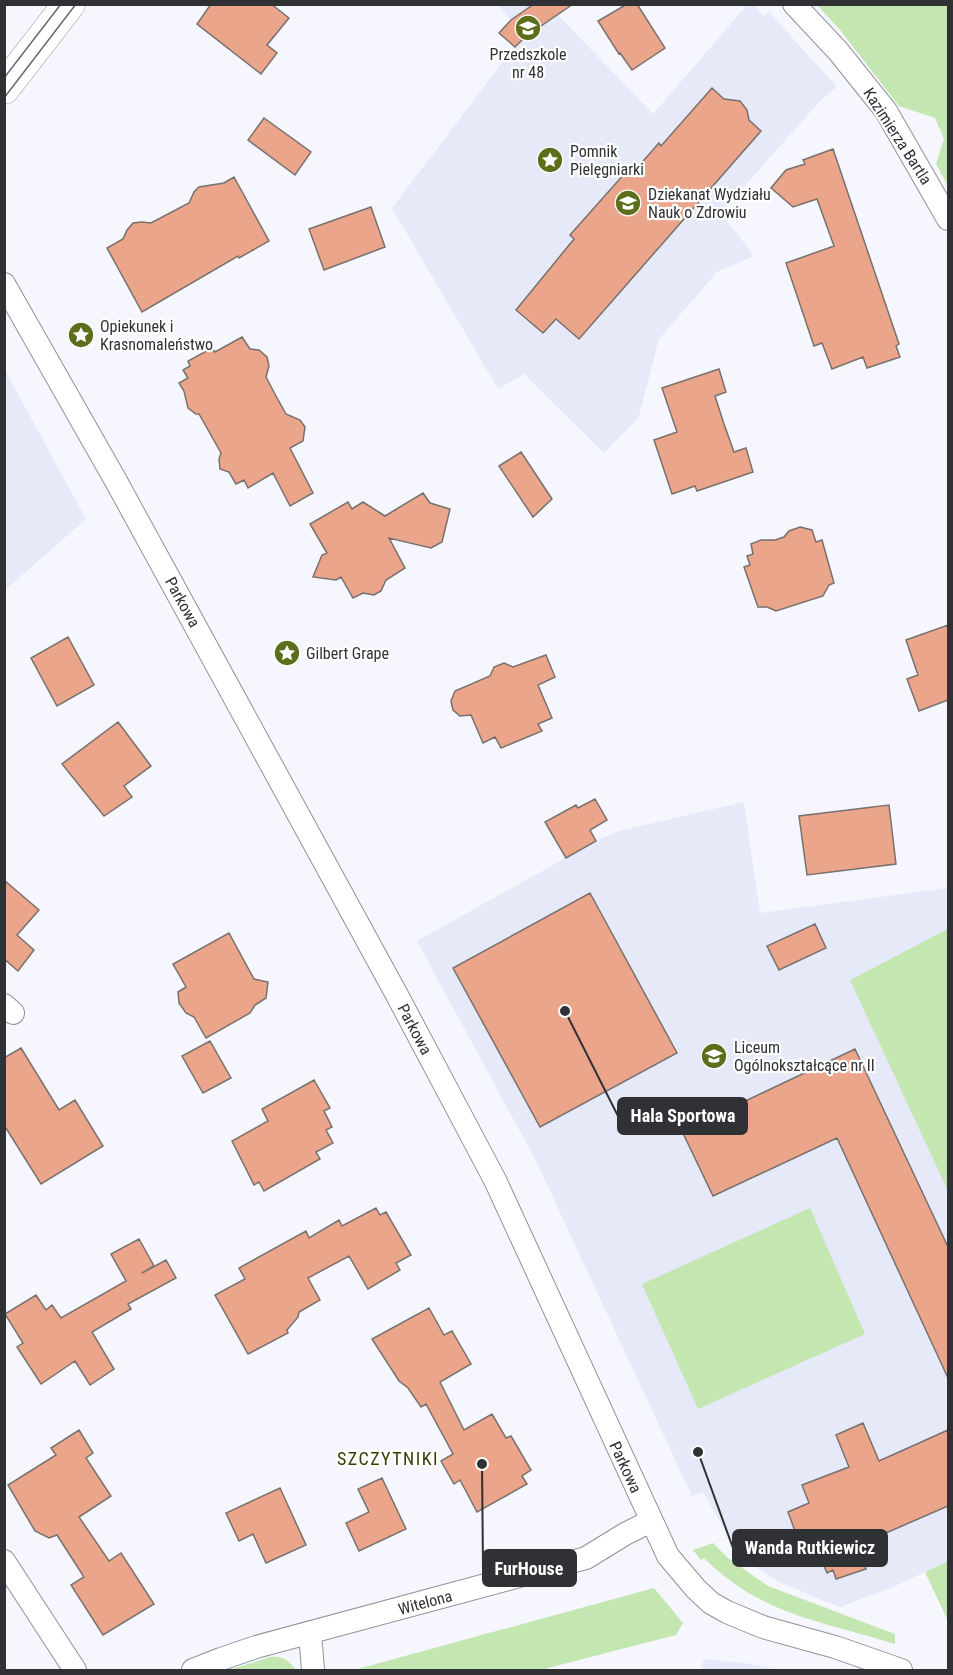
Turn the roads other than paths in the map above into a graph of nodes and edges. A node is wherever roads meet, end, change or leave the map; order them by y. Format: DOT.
graph roads {
  1 [pos="69,4"];
  2 [pos="794,4"];
  3 [pos="4,88"];
  4 [pos="948,219"];
  5 [pos="4,284"];
  6 [pos="651,1521"];
  7 [pos="4,1561"];
  8 [pos="310,1633"];
  9 [pos="75,1671"];
  10 [pos="193,1671"];
  11 [pos="313,1671"];
  12 [pos="902,1671"];
  1 -- 3 [label="main road"];
  2 -- 4 [label="street, Kazimierza Bartla"];
  5 -- 6 [label="street, Parkowa"];
  6 -- 8 [label="street, Witelona"];
  6 -- 12 [label="street, Parkowa"];
  7 -- 9 [label="street"];
  8 -- 10 [label="street, Witelona"];
  8 -- 11 [label="street"];
}
